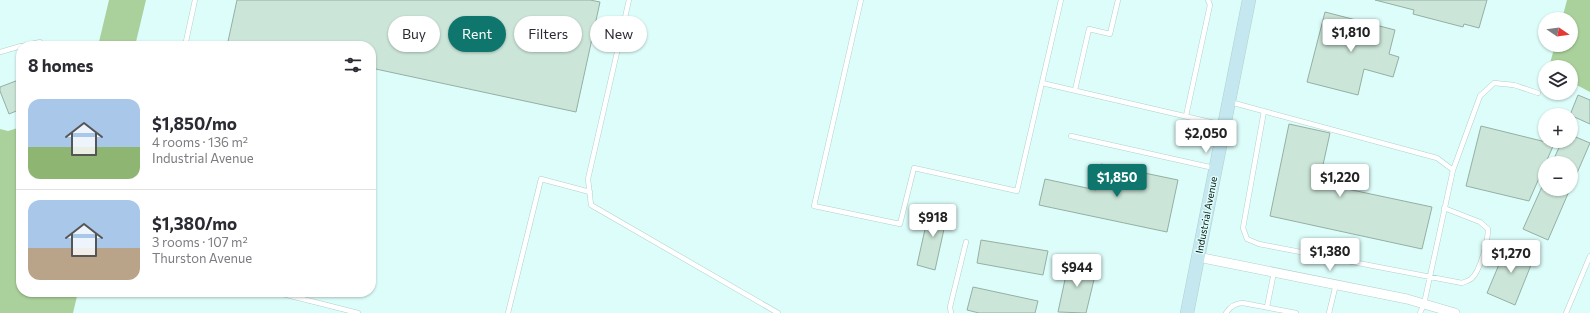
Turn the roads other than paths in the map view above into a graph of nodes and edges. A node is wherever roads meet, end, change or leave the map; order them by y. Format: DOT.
graph roads {
  1 [pos="194,0"];
  2 [pos="629,0"];
  3 [pos="861,0"];
  4 [pos="1061,0"];
  5 [pos="1118,0"];
  6 [pos="1208,0"];
  7 [pos="1249,0"];
  8 [pos="185,41"];
  9 [pos="16,48"];
  10 [pos="0,52"];
  11 [pos="1042,83"];
  12 [pos="1075,90"];
  13 [pos="1538,93"];
  14 [pos="1229,102"];
  15 [pos="1264,111"];
  16 [pos="1186,116"];
  17 [pos="1224,125"];
  18 [pos="1071,136"];
  19 [pos="1215,168"];
  20 [pos="1453,170"];
  21 [pos="590,192"];
  22 [pos="1444,208"];
  23 [pos="966,242"];
  24 [pos="1590,256"];
  25 [pos="1198,257"];
  26 [pos="1274,272"];
  27 [pos="1429,277"];
  28 [pos="1336,284"];
  29 [pos="295,297"];
  30 [pos="1424,304"];
  31 [pos="1267,307"];
  32 [pos="358,313"];
  33 [pos="508,313"];
  34 [pos="778,313"];
  35 [pos="951,313"];
  36 [pos="1187,313"];
  37 [pos="1226,313"];
  38 [pos="1296,313"];
  39 [pos="1330,313"];
  40 [pos="1420,313"];
  41 [pos="1455,313"];
  42 [pos="1566,313"];
  1 -- 8 [label="lane"];
  2 -- 21 [label="lane"];
  3 -- 11 [label="lane"];
  4 -- 11 [label="lane"];
  5 -- 12 [label="lane"];
  6 -- 16 [label="lane"];
  7 -- 14 [label="main road, Industrial Avenue"];
  9 -- 10 [label="lane"];
  11 -- 12 [label="lane"];
  12 -- 16 [label="lane"];
  13 -- 20 [label="lane"];
  14 -- 15 [label="lane"];
  14 -- 17 [label="main road, Industrial Avenue"];
  15 -- 20 [label="lane"];
  15 -- 27 [label="lane"];
  16 -- 17 [label="lane"];
  17 -- 19 [label="main road, Industrial Avenue"];
  18 -- 19 [label="lane"];
  19 -- 25 [label="main road, Industrial Avenue"];
  20 -- 22 [label="lane"];
  21 -- 33 [label="lane"];
  21 -- 34 [label="lane"];
  22 -- 27 [label="lane"];
  22 -- 27 [label="lane"];
  23 -- 35 [label="lane"];
  24 -- 42 [label="lane"];
  25 -- 26 [label="street"];
  25 -- 36 [label="main road, Industrial Avenue"];
  26 -- 28 [label="street"];
  26 -- 31 [label="lane"];
  27 -- 30 [label="lane"];
  28 -- 30 [label="street"];
  28 -- 39 [label="lane"];
  29 -- 32 [label="lane"];
  30 -- 40 [label="lane"];
  30 -- 41 [label="street"];
  31 -- 37 [label="lane"];
  31 -- 38 [label="lane"];
}
